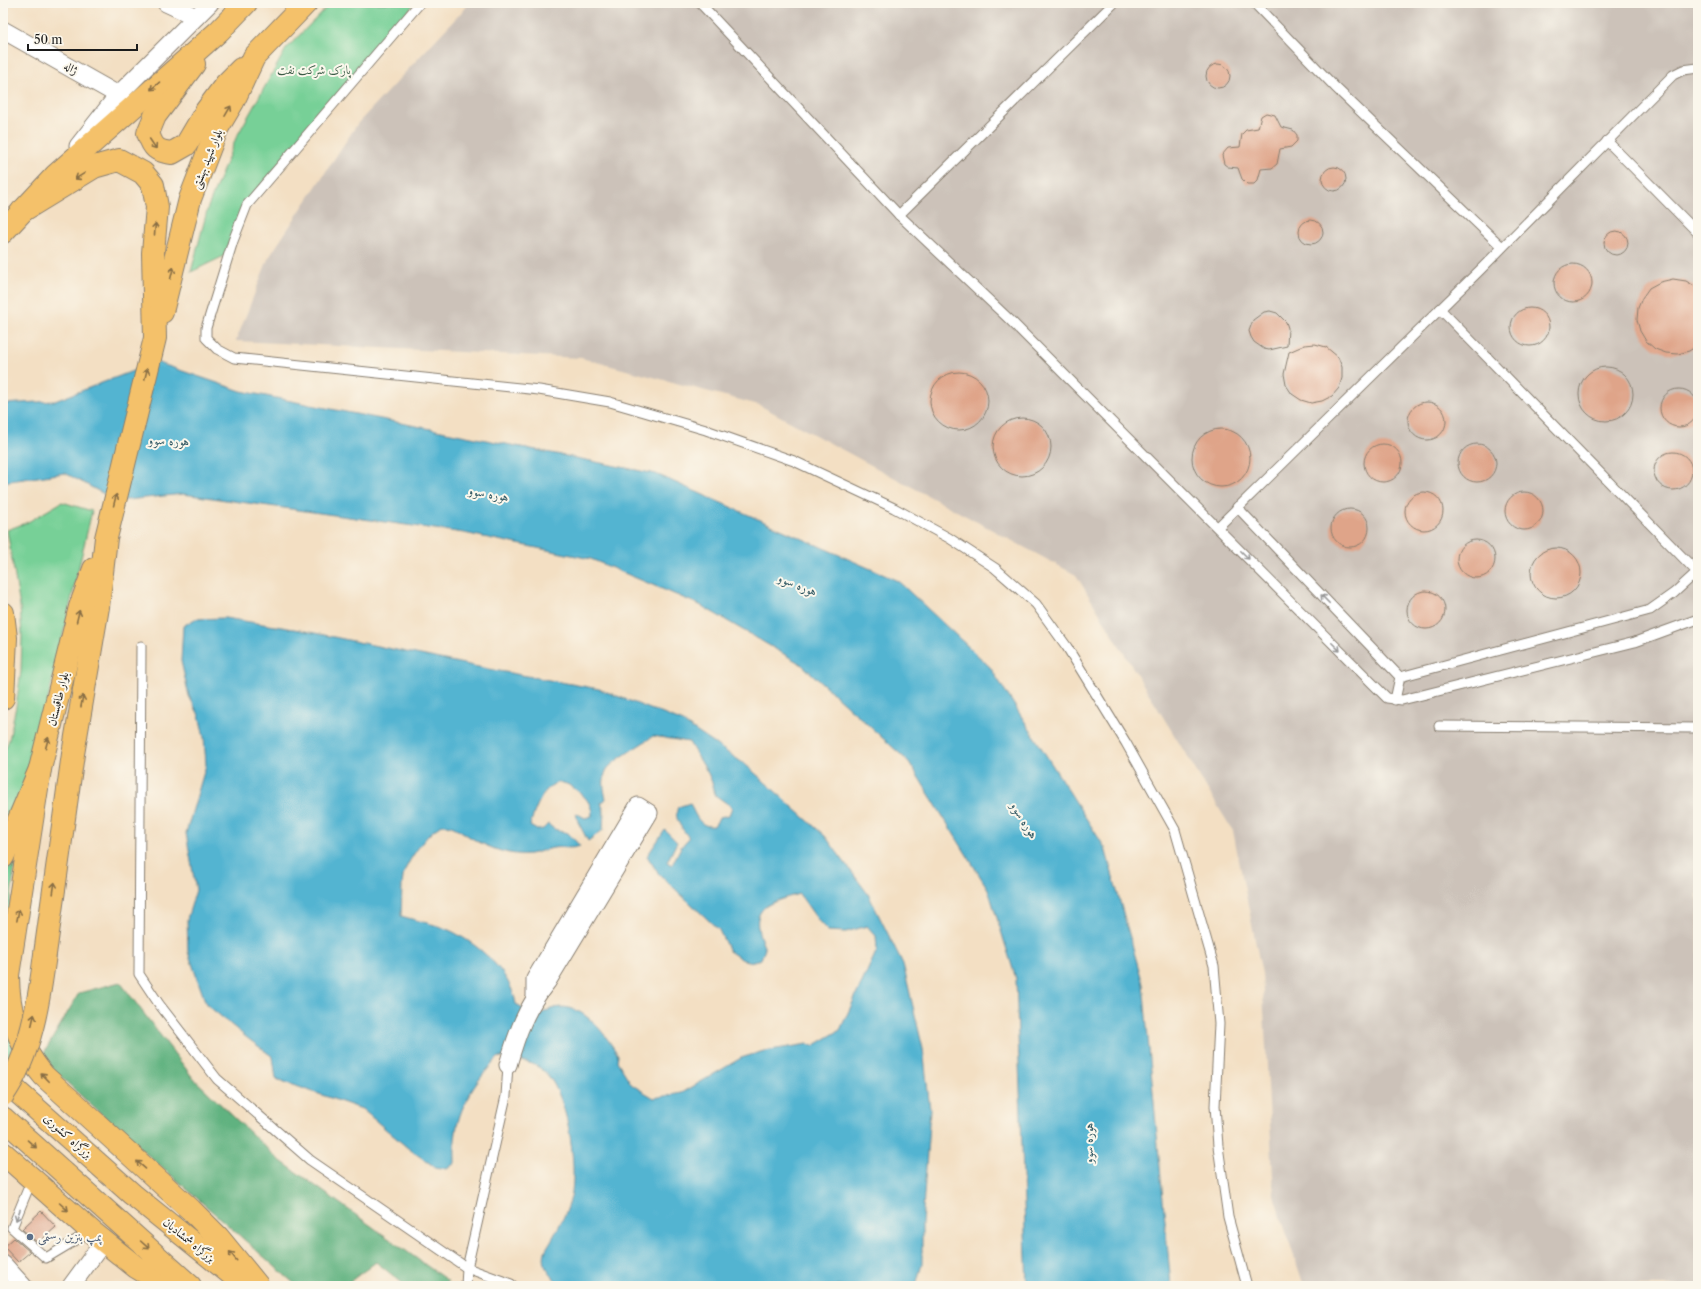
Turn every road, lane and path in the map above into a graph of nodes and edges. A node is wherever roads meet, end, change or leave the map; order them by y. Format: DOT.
graph roads {
  1 [pos="166,3"];
  2 [pos="210,3"];
  3 [pos="246,3"];
  4 [pos="306,3"];
  5 [pos="420,3"];
  6 [pos="700,3"];
  7 [pos="1114,3"];
  8 [pos="1254,3"];
  9 [pos="196,17"];
  10 [pos="3,30"];
  11 [pos="219,31"];
  12 [pos="254,57"];
  13 [pos="1698,68"];
  14 [pos="118,95"];
  15 [pos="1607,141"];
  16 [pos="56,175"];
  17 [pos="22,212"];
  18 [pos="899,215"];
  19 [pos="3,232"];
  20 [pos="1698,233"];
  21 [pos="1502,247"];
  22 [pos="1440,309"];
  23 [pos="155,338"];
  24 [pos="1237,507"];
  25 [pos="1218,527"];
  26 [pos="106,538"];
  27 [pos="1698,572"];
  28 [pos="3,613"];
  29 [pos="1698,619"];
  30 [pos="140,646"];
  31 [pos="1400,677"];
  32 [pos="3,698"];
  33 [pos="1395,700"];
  34 [pos="1439,726"];
  35 [pos="1698,728"];
  36 [pos="40,769"];
  37 [pos="3,857"];
  38 [pos="535,997"];
  39 [pos="508,1065"];
  40 [pos="3,1079"];
  41 [pos="3,1095"];
  42 [pos="3,1118"];
  43 [pos="3,1153"];
  44 [pos="32,1178"];
  45 [pos="132,1194"];
  46 [pos="97,1236"];
  47 [pos="3,1264"];
  48 [pos="467,1268"];
  49 [pos="23,1286"];
  50 [pos="71,1286"];
  51 [pos="168,1286"];
  52 [pos="190,1286"];
  53 [pos="246,1286"];
  54 [pos="258,1286"];
  55 [pos="466,1286"];
  56 [pos="513,1286"];
  57 [pos="1246,1286"];
  1 -- 9 [label="street"];
  2 -- 9 [label="street"];
  3 -- 11 [label="main road"];
  4 -- 12 [label="main road, بلوار شهید بهشتی"];
  5 -- 57 [label="lane"];
  6 -- 18 [label="lane"];
  7 -- 18 [label="lane"];
  8 -- 21 [label="lane"];
  9 -- 14 [label="street"];
  10 -- 14 [label="street, ژاله"];
  11 -- 12 [label="main road, one-way"];
  11 -- 16 [label="main road, one-way"];
  23 -- 12 [label="main road, بلوار شهید بهشتی, one-way"];
  13 -- 15 [label="lane"];
  14 -- 16 [label="street"];
  15 -- 20 [label="lane"];
  15 -- 21 [label="lane"];
  16 -- 17 [label="main road"];
  17 -- 19 [label="main road"];
  23 -- 17 [label="main road, one-way"];
  18 -- 25 [label="lane"];
  21 -- 22 [label="lane"];
  22 -- 24 [label="lane"];
  22 -- 27 [label="lane"];
  26 -- 23 [label="main road, one-way"];
  24 -- 25 [label="lane"];
  31 -- 24 [label="lane, one-way"];
  25 -- 33 [label="lane, one-way"];
  36 -- 26 [label="main road, بلوار طاقبستان, one-way"];
  41 -- 26 [label="main road, one-way, bridge"];
  27 -- 31 [label="lane"];
  28 -- 32 [label="main road"];
  29 -- 33 [label="lane"];
  30 -- 48 [label="lane"];
  31 -- 33 [label="lane"];
  34 -- 35 [label="lane"];
  36 -- 37 [label="main road, بلوار طاقبستان"];
  54 -- 36 [label="main road, one-way"];
  38 -- 38 [label="street"];
  38 -- 39 [label="street"];
  39 -- 48 [label="lane"];
  40 -- 45 [label="main road, بزرگراه کشوری"];
  42 -- 52 [label="main road, one-way"];
  43 -- 44 [label="main road"];
  44 -- 46 [label="main road, one-way"];
  44 -- 46 [label="lane, one-way"];
  45 -- 53 [label="main road, بزرگراه شمشادیان"];
  46 -- 50 [label="street"];
  46 -- 51 [label="main road"];
  47 -- 49 [label="street"];
  48 -- 55 [label="lane"];
  48 -- 56 [label="lane"];
}
